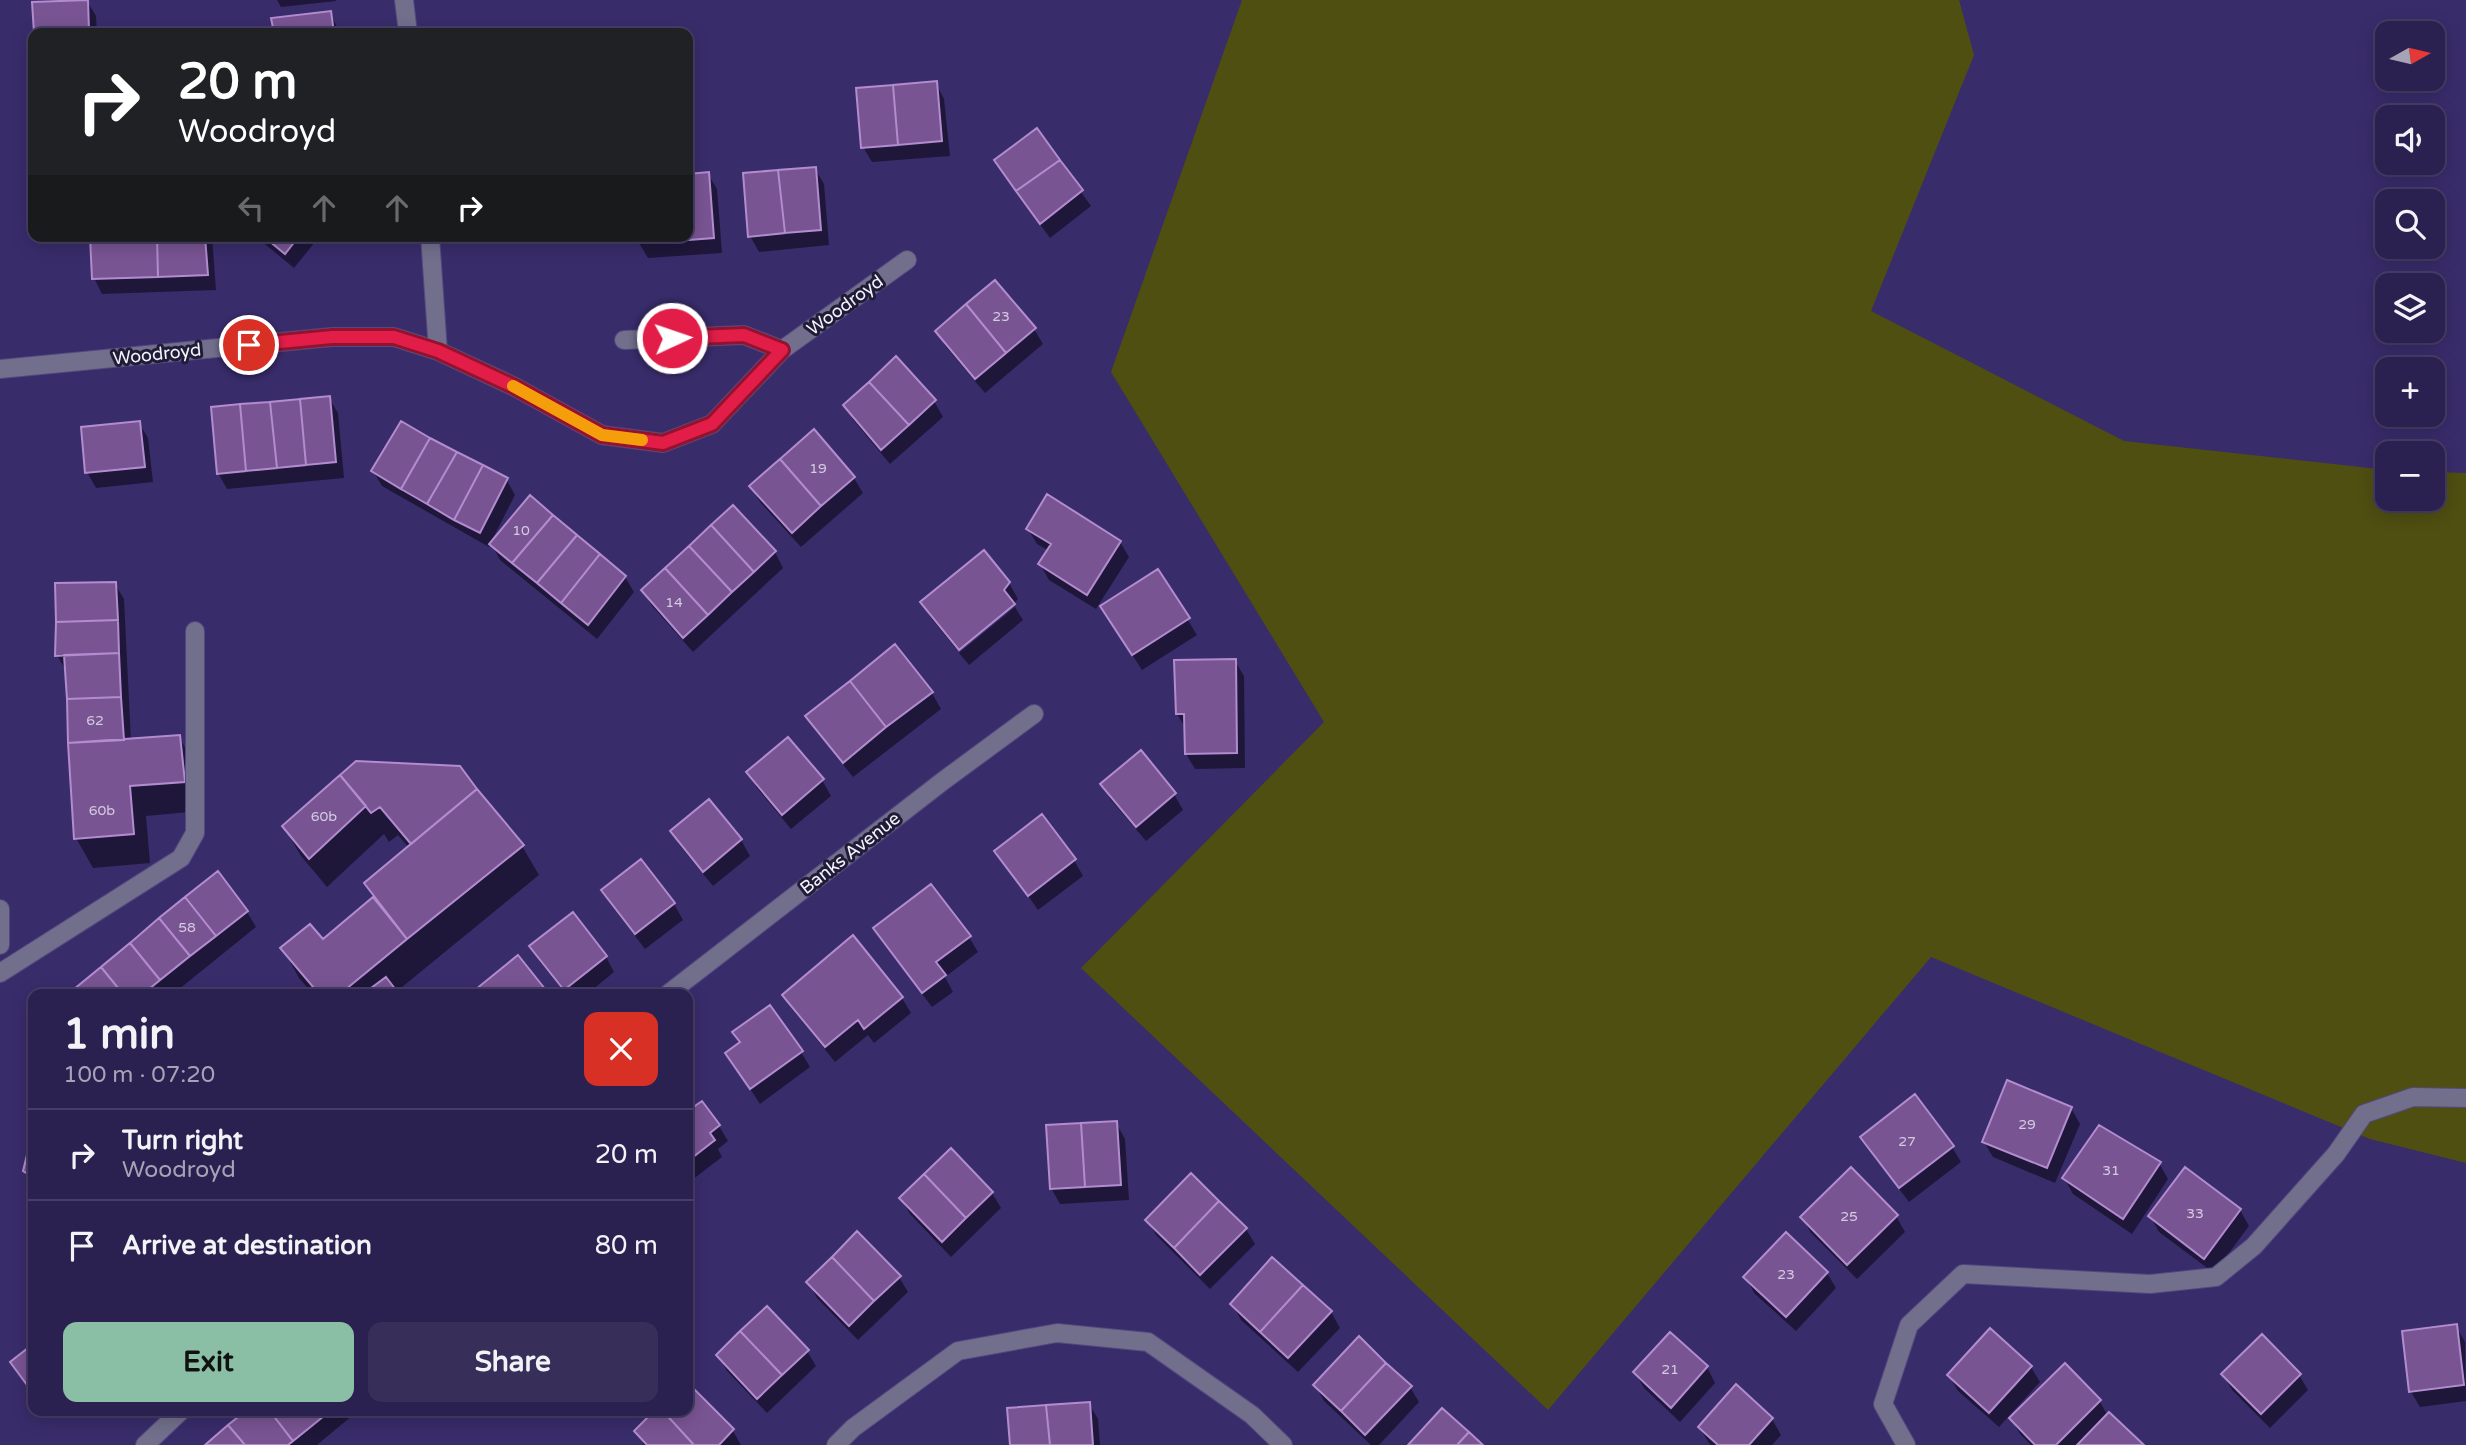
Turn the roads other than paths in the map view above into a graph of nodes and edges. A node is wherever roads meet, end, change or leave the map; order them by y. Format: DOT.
graph roads {
  1 [pos="404,0"];
  2 [pos="407,28"];
  3 [pos="430,242"];
  4 [pos="907,260"];
  5 [pos="624,340"];
  6 [pos="782,350"];
  7 [pos="438,351"];
  8 [pos="0,369"];
  9 [pos="195,632"];
  10 [pos="1034,714"];
  11 [pos="0,909"];
  12 [pos="0,945"];
  13 [pos="0,973"];
  14 [pos="674,989"];
  15 [pos="2466,1098"];
  16 [pos="176,1416"];
  17 [pos="145,1445"];
  18 [pos="836,1445"];
  19 [pos="1283,1445"];
  20 [pos="1906,1445"];
  1 -- 2 [label="street"];
  3 -- 7 [label="street"];
  4 -- 6 [label="street, Woodroyd"];
  5 -- 6 [label="street"];
  6 -- 7 [label="street, Woodroyd"];
  7 -- 8 [label="street, Woodroyd"];
  9 -- 13 [label="street"];
  10 -- 14 [label="street, Banks Avenue"];
  11 -- 12 [label="street"];
  15 -- 20 [label="street"];
  16 -- 17 [label="street"];
  18 -- 19 [label="street"];
}
